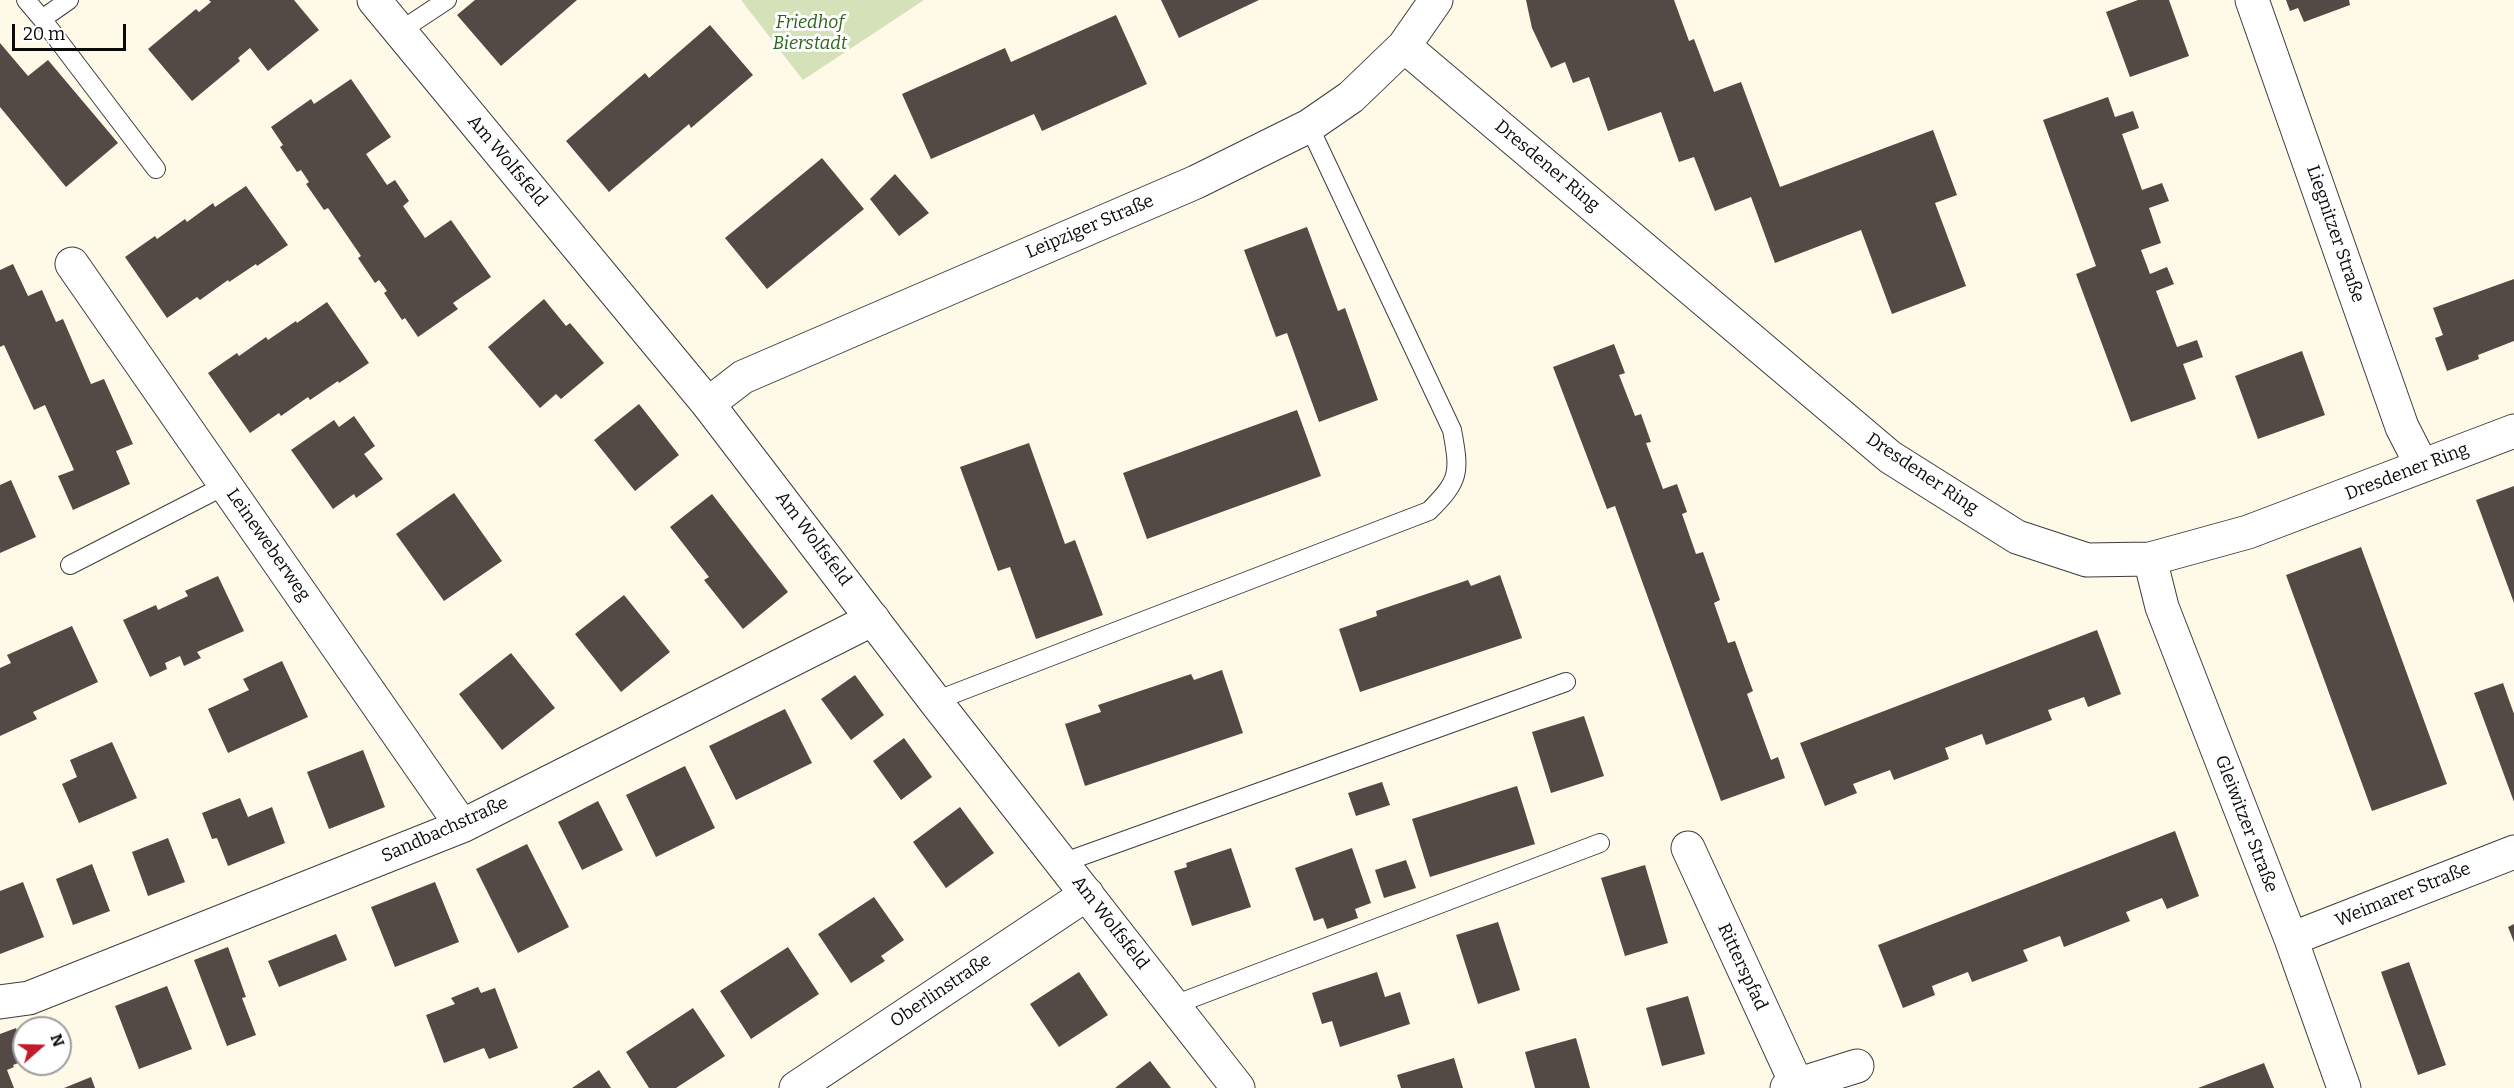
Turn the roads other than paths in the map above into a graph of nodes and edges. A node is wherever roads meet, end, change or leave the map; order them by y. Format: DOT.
graph roads {
  1 [pos="26,0"];
  2 [pos="69,0"];
  3 [pos="374,0"];
  4 [pos="447,0"];
  5 [pos="1436,0"];
  6 [pos="2252,0"];
  7 [pos="42,19"];
  8 [pos="400,31"];
  9 [pos="1404,46"];
  10 [pos="1309,126"];
  11 [pos="156,169"];
  12 [pos="72,264"];
  13 [pos="708,404"];
  14 [pos="2514,431"];
  15 [pos="2422,466"];
  16 [pos="226,485"];
  17 [pos="2150,559"];
  18 [pos="70,565"];
  19 [pos="873,619"];
  20 [pos="1566,682"];
  21 [pos="935,701"];
  22 [pos="462,826"];
  23 [pos="1600,843"];
  24 [pos="1688,848"];
  25 [pos="2514,852"];
  26 [pos="1062,862"];
  27 [pos="1087,894"];
  28 [pos="2291,939"];
  29 [pos="0,1002"];
  30 [pos="1174,1005"];
  31 [pos="1857,1066"];
  32 [pos="1792,1086"];
  33 [pos="799,1087"];
  34 [pos="1238,1088"];
  35 [pos="2344,1088"];
  1 -- 7 [label="lane"];
  2 -- 7 [label="lane"];
  3 -- 8 [label="street, Am Wolfsfeld"];
  4 -- 8 [label="lane"];
  5 -- 9 [label="street, Leipziger Straße"];
  6 -- 15 [label="street, Liegnitzer Straße"];
  7 -- 11 [label="lane"];
  8 -- 13 [label="street, Am Wolfsfeld"];
  9 -- 10 [label="street, Leipziger Straße"];
  9 -- 17 [label="street, Dresdener Ring"];
  10 -- 13 [label="street, Leipziger Straße"];
  10 -- 21 [label="lane"];
  12 -- 16 [label="street, Leineweberweg"];
  13 -- 19 [label="street, Am Wolfsfeld"];
  14 -- 15 [label="street, Dresdener Ring"];
  15 -- 17 [label="street, Dresdener Ring"];
  16 -- 18 [label="lane"];
  16 -- 22 [label="street, Leineweberweg"];
  17 -- 28 [label="street, Gleiwitzer Straße"];
  19 -- 21 [label="street, Am Wolfsfeld"];
  19 -- 22 [label="street, Sandbachstraße"];
  20 -- 26 [label="lane"];
  21 -- 26 [label="street, Am Wolfsfeld"];
  22 -- 29 [label="street, Sandbachstraße"];
  23 -- 30 [label="lane"];
  24 -- 32 [label="street, Ritterspfad"];
  25 -- 28 [label="street, Weimarer Straße"];
  26 -- 27 [label="street, Am Wolfsfeld"];
  27 -- 30 [label="street, Am Wolfsfeld"];
  27 -- 33 [label="street, Oberlinstraße"];
  28 -- 35 [label="street, Gleiwitzer Straße"];
  30 -- 34 [label="street, Am Wolfsfeld"];
  31 -- 32 [label="street, Ritterspfad"];
}
